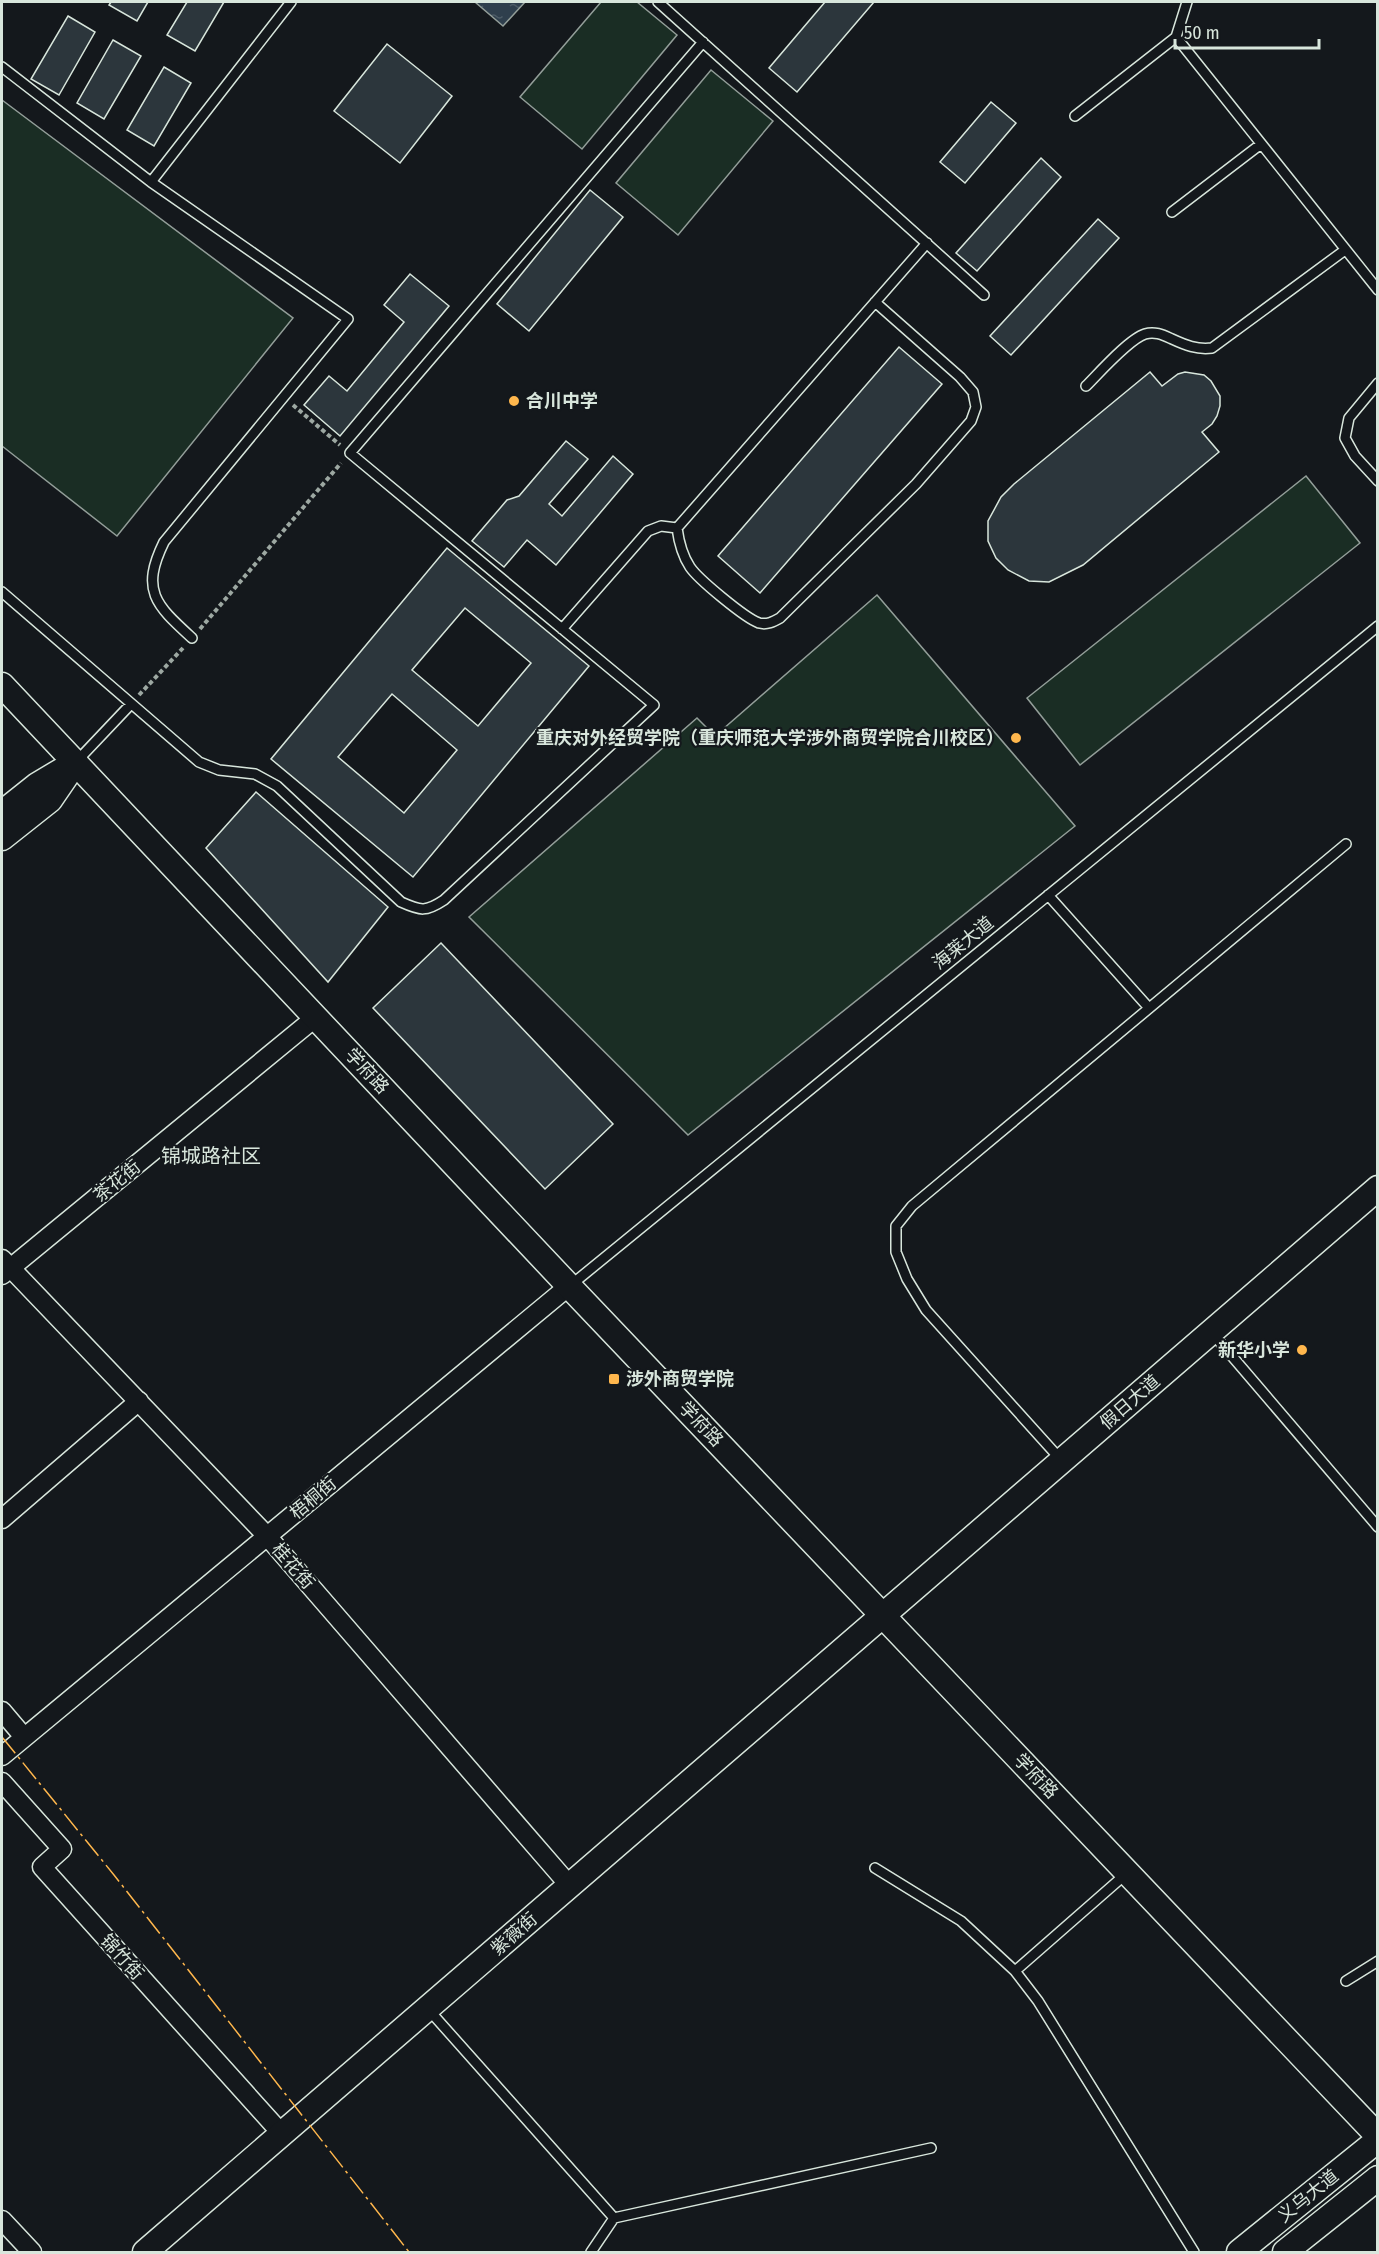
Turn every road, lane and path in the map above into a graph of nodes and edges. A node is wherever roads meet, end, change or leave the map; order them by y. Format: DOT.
graph roads {
  1 [pos="291,2"];
  2 [pos="658,2"];
  3 [pos="1186,2"];
  4 [pos="1176,37"];
  5 [pos="704,42"];
  6 [pos="2,67"];
  7 [pos="1075,116"];
  8 [pos="1261,144"];
  9 [pos="151,183"];
  10 [pos="1172,212"];
  11 [pos="927,243"];
  12 [pos="1345,250"];
  13 [pos="1377,290"];
  14 [pos="984,295"];
  15 [pos="875,302"];
  16 [pos="1377,383"];
  17 [pos="1086,386"];
  18 [pos="284,397"];
  19 [pos="350,453"];
  20 [pos="1377,481"];
  21 [pos="676,528"];
  22 [pos="2,592"];
  23 [pos="1377,626"];
  24 [pos="562,629"];
  25 [pos="192,638"];
  26 [pos="2,685"];
  27 [pos="131,704"];
  28 [pos="76,762"];
  29 [pos="2,813"];
  30 [pos="2,838"];
  31 [pos="1346,844"];
  32 [pos="1048,895"];
  33 [pos="1149,1008"];
  34 [pos="316,1017"];
  35 [pos="1377,1188"];
  36 [pos="4,1268"];
  37 [pos="569,1286"];
  38 [pos="1211,1332"];
  39 [pos="139,1401"];
  40 [pos="1062,1461"];
  41 [pos="2,1519"];
  42 [pos="1377,1527"];
  43 [pos="267,1536"];
  44 [pos="882,1615"];
  45 [pos="2,1711"];
  46 [pos="24,1737"];
  47 [pos="2,1756"];
  48 [pos="2,1782"];
  49 [pos="875,1868"];
  50 [pos="1127,1873"];
  51 [pos="570,1886"];
  52 [pos="1377,1961"];
  53 [pos="1015,1971"];
  54 [pos="1346,1982"];
  55 [pos="427,2008"];
  56 [pos="282,2134"];
  57 [pos="1377,2138"];
  58 [pos="931,2148"];
  59 [pos="1377,2178"];
  60 [pos="614,2218"];
  61 [pos="2,2220"];
  62 [pos="32,2253"];
  63 [pos="145,2253"];
  64 [pos="591,2253"];
  65 [pos="1194,2253"];
  66 [pos="1239,2253"];
  67 [pos="1285,2253"];
  1 -- 9 [label="lane"];
  2 -- 5 [label="lane"];
  3 -- 4 [label="lane"];
  4 -- 7 [label="lane"];
  4 -- 8 [label="lane"];
  5 -- 11 [label="lane"];
  5 -- 19 [label="lane"];
  6 -- 9 [label="lane"];
  8 -- 10 [label="lane"];
  8 -- 12 [label="lane"];
  9 -- 18 [label="lane"];
  11 -- 14 [label="lane"];
  11 -- 15 [label="lane"];
  12 -- 13 [label="lane"];
  12 -- 17 [label="lane"];
  15 -- 21 [label="lane"];
  15 -- 21 [label="lane"];
  16 -- 20 [label="lane"];
  18 -- 19 [label="path"];
  18 -- 25 [label="lane"];
  19 -- 24 [label="lane"];
  19 -- 25 [label="path"];
  21 -- 24 [label="lane"];
  22 -- 27 [label="lane"];
  23 -- 32 [label="lane, 海莱大道"];
  24 -- 27 [label="lane"];
  25 -- 27 [label="path"];
  26 -- 28 [label="main road, 学府路"];
  27 -- 28 [label="lane"];
  28 -- 29 [label="main road"];
  28 -- 30 [label="main road"];
  28 -- 34 [label="main road, 学府路"];
  31 -- 33 [label="lane"];
  32 -- 33 [label="lane"];
  32 -- 37 [label="lane, 海莱大道"];
  33 -- 40 [label="lane"];
  34 -- 36 [label="street, 茶花街"];
  34 -- 37 [label="main road, 学府路"];
  35 -- 38 [label="main road, 假日大道"];
  36 -- 39 [label="street, 桂花街"];
  37 -- 43 [label="street, 梧桐街"];
  37 -- 44 [label="main road, 学府路"];
  38 -- 40 [label="main road, 假日大道"];
  38 -- 42 [label="lane"];
  39 -- 41 [label="street"];
  39 -- 43 [label="street, 桂花街"];
  40 -- 44 [label="main road, 假日大道"];
  43 -- 46 [label="street, 梧桐街"];
  43 -- 51 [label="street, 桂花街"];
  44 -- 50 [label="main road, 学府路"];
  44 -- 51 [label="main road, 紫薇街"];
  45 -- 46 [label="street"];
  46 -- 47 [label="street, 梧桐街"];
  48 -- 56 [label="street, 锦竹街"];
  49 -- 53 [label="lane"];
  50 -- 53 [label="lane"];
  50 -- 57 [label="main road, 学府路"];
  51 -- 55 [label="main road, 紫薇街"];
  52 -- 54 [label="lane"];
  53 -- 65 [label="lane"];
  55 -- 56 [label="main road, 紫薇街"];
  55 -- 60 [label="lane"];
  56 -- 63 [label="main road, 紫薇街"];
  57 -- 66 [label="main road, 义乌大道"];
  58 -- 60 [label="lane"];
  59 -- 67 [label="main road, 义乌大道"];
  60 -- 64 [label="lane"];
  61 -- 62 [label="street"];
}
